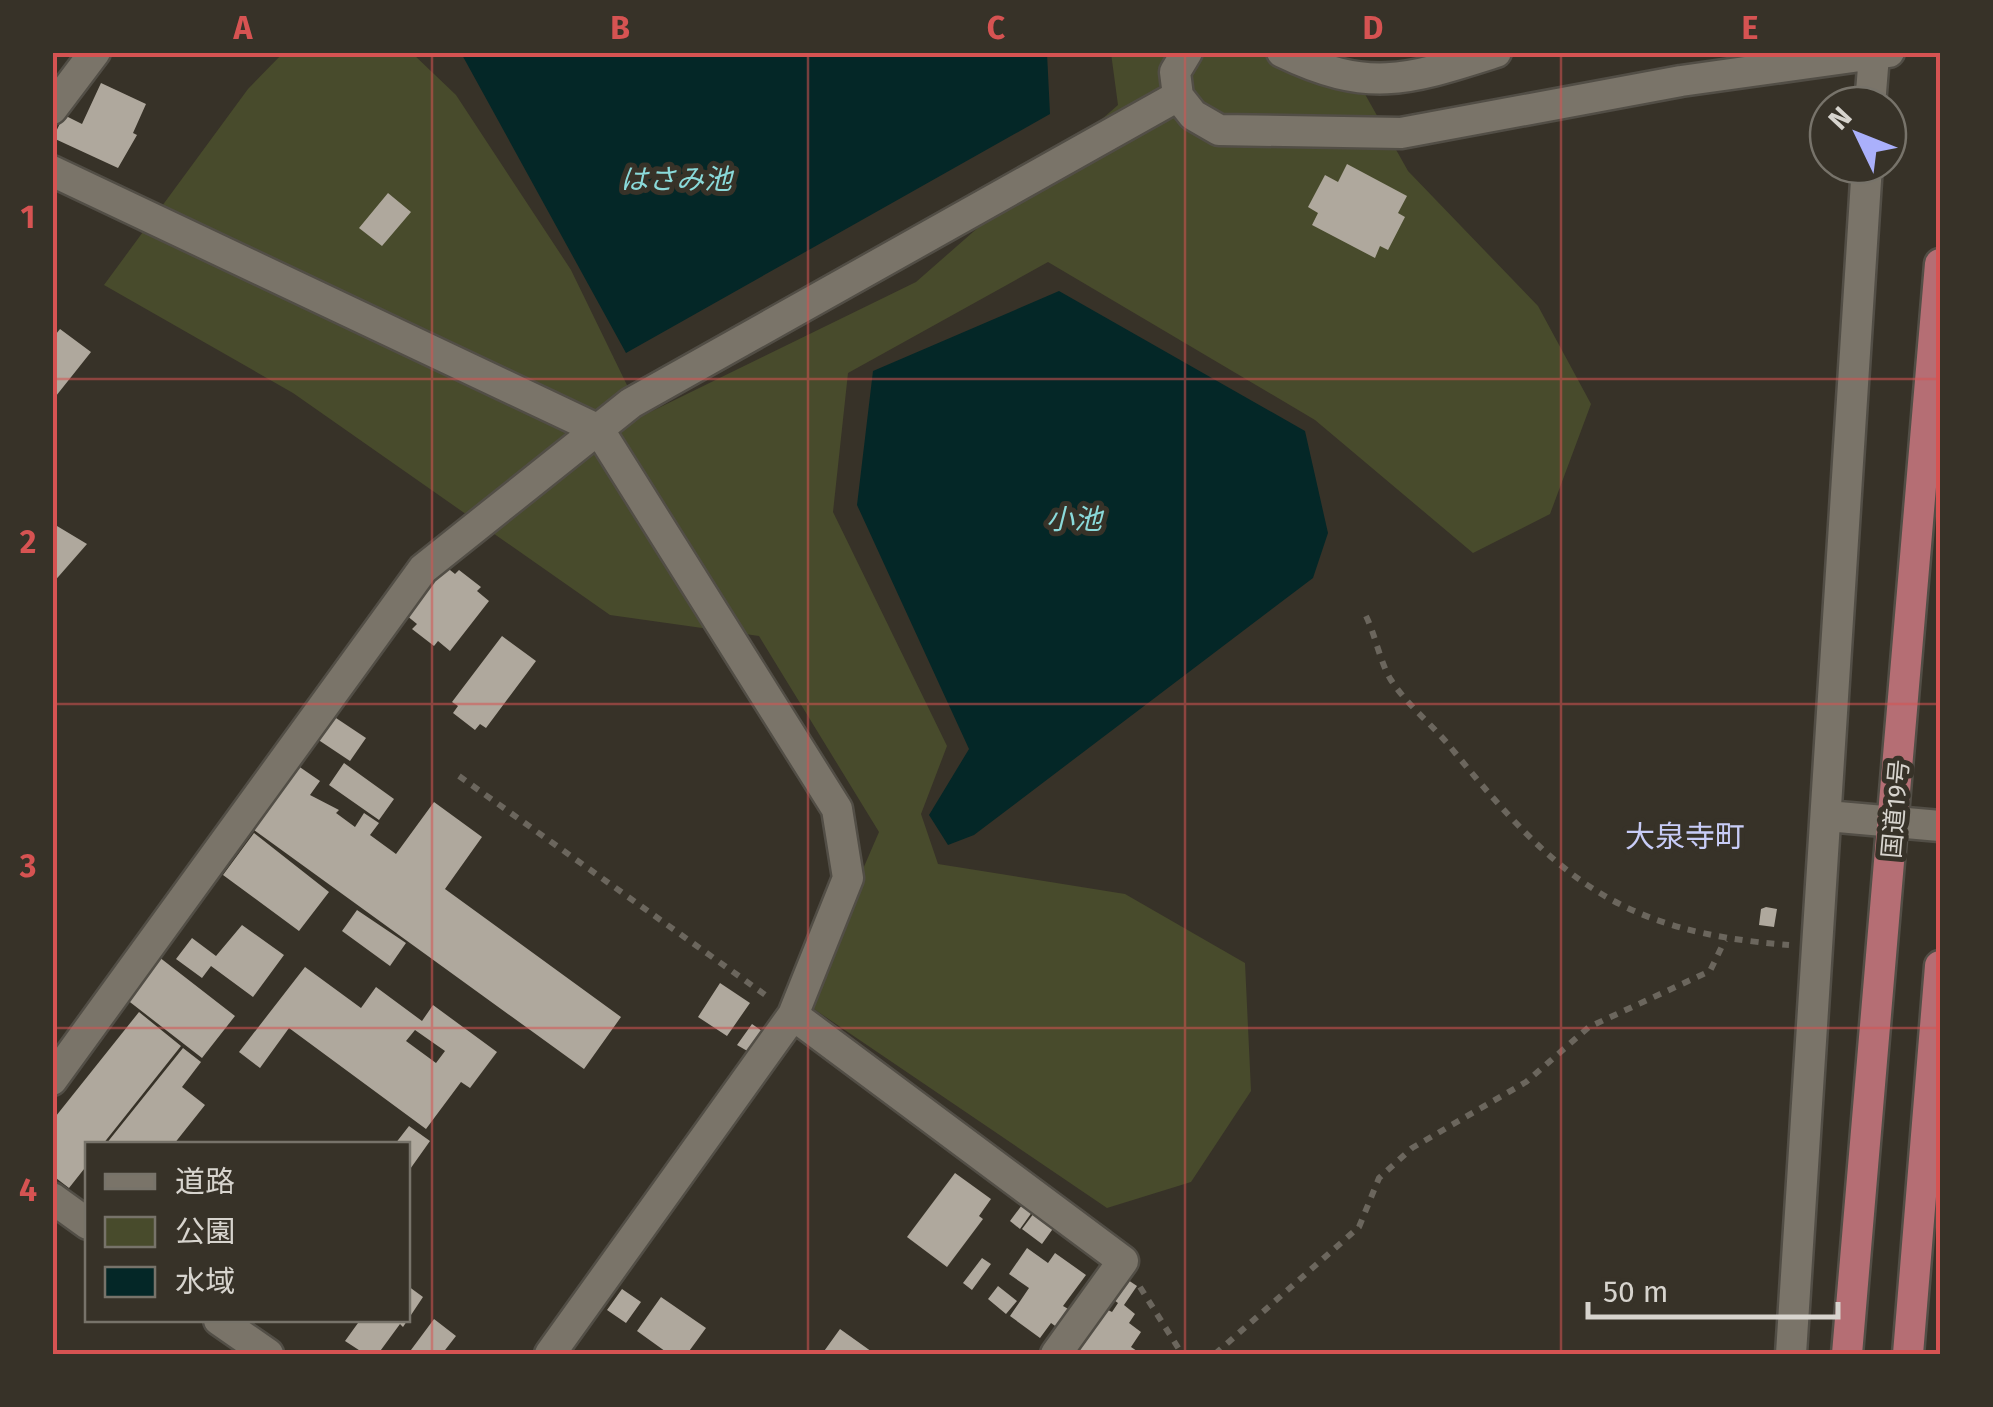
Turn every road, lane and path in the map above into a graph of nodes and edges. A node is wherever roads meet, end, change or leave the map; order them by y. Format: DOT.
graph roads {
  1 [pos="95,52"];
  2 [pos="1282,52"];
  3 [pos="1496,52"];
  4 [pos="1881,54"];
  5 [pos="1177,68"];
  6 [pos="1874,85"];
  7 [pos="52,109"];
  8 [pos="52,170"];
  9 [pos="1866,185"];
  10 [pos="1940,264"];
  11 [pos="599,430"];
  12 [pos="1366,616"];
  13 [pos="459,776"];
  14 [pos="1827,816"];
  15 [pos="1895,822"];
  16 [pos="1940,826"];
  17 [pos="1724,940"];
  18 [pos="1818,948"];
  19 [pos="1940,966"];
  20 [pos="794,1015"];
  21 [pos="52,1080"];
  22 [pos="52,1198"];
  23 [pos="85,1222"];
  24 [pos="1123,1261"];
  25 [pos="223,1322"];
  26 [pos="268,1354"];
  27 [pos="550,1354"];
  28 [pos="1056,1354"];
  29 [pos="1182,1354"];
  30 [pos="1215,1354"];
  31 [pos="1791,1354"];
  32 [pos="1847,1354"];
  33 [pos="1908,1354"];
  1 -- 7 [label="street"];
  2 -- 3 [label="street"];
  4 -- 5 [label="street"];
  4 -- 6 [label="street"];
  5 -- 11 [label="street"];
  8 -- 11 [label="street"];
  9 -- 14 [label="street"];
  10 -- 15 [label="highway, 国道19号"];
  11 -- 20 [label="street"];
  11 -- 21 [label="street"];
  12 -- 17 [label="path"];
  13 -- 20 [label="path"];
  14 -- 15 [label="street"];
  14 -- 18 [label="street"];
  15 -- 16 [label="street"];
  15 -- 32 [label="highway, 国道19号"];
  17 -- 18 [label="path"];
  17 -- 30 [label="path"];
  18 -- 31 [label="street"];
  19 -- 33 [label="highway"];
  20 -- 24 [label="street"];
  20 -- 27 [label="street"];
  22 -- 23 [label="street"];
  24 -- 28 [label="street"];
  24 -- 29 [label="path"];
  25 -- 26 [label="street"];
}
